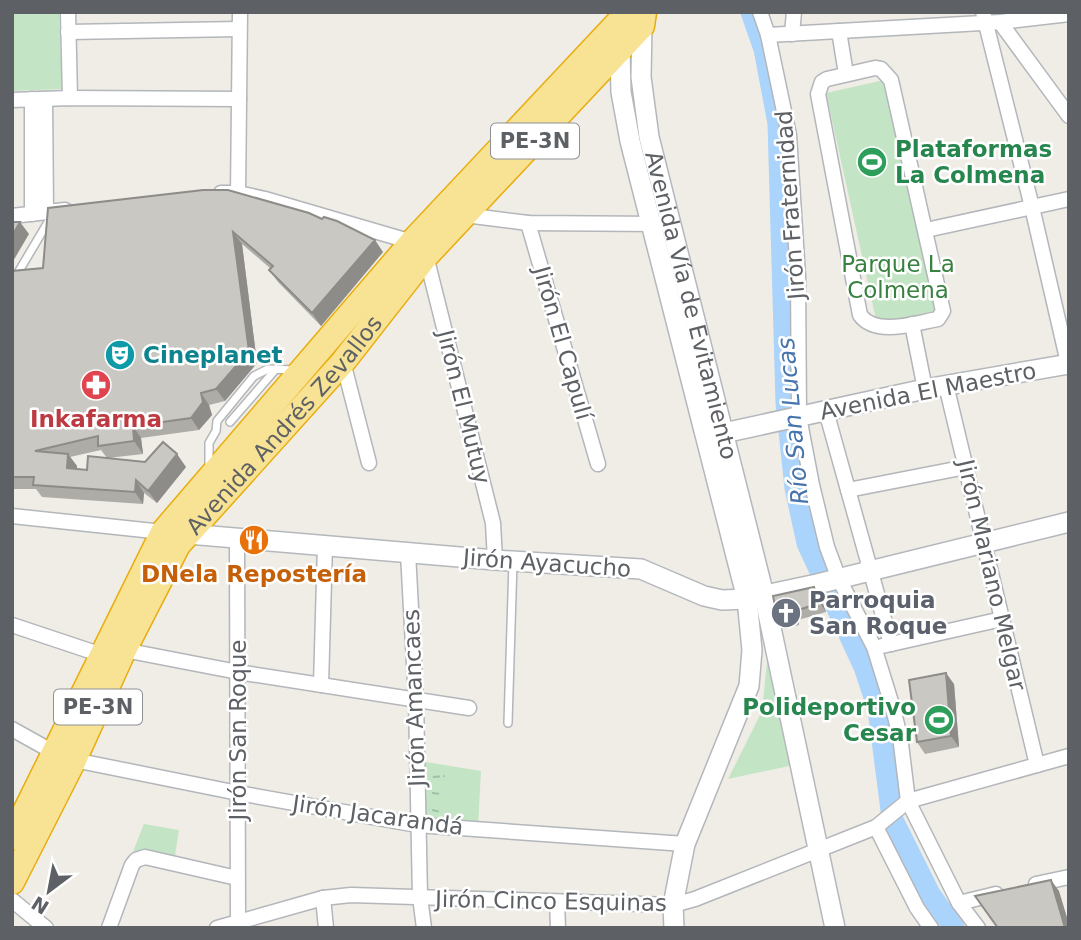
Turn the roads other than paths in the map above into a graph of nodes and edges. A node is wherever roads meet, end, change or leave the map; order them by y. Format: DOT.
graph roads {
  1 [pos="68,12"];
  2 [pos="240,12"];
  3 [pos="760,12"];
  4 [pos="794,12"];
  5 [pos="1069,14"];
  6 [pos="632,16"];
  7 [pos="990,19"];
  8 [pos="239,29"];
  9 [pos="839,31"];
  10 [pos="68,32"];
  11 [pos="792,34"];
  12 [pos="768,35"];
  13 [pos="620,51"];
  14 [pos="846,74"];
  15 [pos="70,98"];
  16 [pos="38,99"];
  17 [pos="239,99"];
  18 [pos="12,100"];
  19 [pos="1069,116"];
  20 [pos="211,193"];
  21 [pos="238,193"];
  22 [pos="1069,199"];
  23 [pos="80,208"];
  24 [pos="1032,208"];
  25 [pos="44,212"];
  26 [pos="465,215"];
  27 [pos="12,216"];
  28 [pos="528,223"];
  29 [pos="660,224"];
  30 [pos="926,230"];
  31 [pos="419,249"];
  32 [pos="16,277"];
  33 [pos="912,324"];
  34 [pos="343,362"];
  35 [pos="1068,365"];
  36 [pos="276,369"];
  37 [pos="302,370"];
  38 [pos="946,385"];
  39 [pos="925,389"];
  40 [pos="826,411"];
  41 [pos="787,420"];
  42 [pos="230,422"];
  43 [pos="713,435"];
  44 [pos="369,464"];
  45 [pos="598,464"];
  46 [pos="966,467"];
  47 [pos="209,477"];
  48 [pos="848,490"];
  49 [pos="12,516"];
  50 [pos="1069,522"];
  51 [pos="175,533"];
  52 [pos="237,539"];
  53 [pos="984,543"];
  54 [pos="324,545"];
  55 [pos="408,553"];
  56 [pos="504,561"];
  57 [pos="872,571"];
  58 [pos="829,581"];
  59 [pos="755,597"];
  60 [pos="1002,619"];
  61 [pos="12,625"];
  62 [pos="891,644"];
  63 [pos="874,647"];
  64 [pos="113,652"];
  65 [pos="238,672"];
  66 [pos="321,685"];
  67 [pos="416,701"];
  68 [pos="469,708"];
  69 [pos="508,723"];
  70 [pos="12,729"];
  71 [pos="65,757"];
  72 [pos="1069,757"];
  73 [pos="1037,765"];
  74 [pos="238,793"];
  75 [pos="903,805"];
  76 [pos="417,825"];
  77 [pos="877,826"];
  78 [pos="12,838"];
  79 [pos="685,844"];
  80 [pos="818,849"];
  81 [pos="237,877"];
  82 [pos="1069,877"];
  83 [pos="12,882"];
  84 [pos="420,897"];
  85 [pos="323,898"];
  86 [pos="12,900"];
  87 [pos="557,902"];
  88 [pos="959,903"];
  89 [pos="673,905"];
  90 [pos="238,921"];
  91 [pos="46,928"];
  92 [pos="109,928"];
  93 [pos="217,928"];
  94 [pos="326,928"];
  95 [pos="424,928"];
  96 [pos="558,928"];
  97 [pos="674,928"];
  98 [pos="835,928"];
  99 [pos="931,928"];
  100 [pos="978,928"];
  1 -- 10 [label="street"];
  2 -- 8 [label="street"];
  3 -- 12 [label="street, Jirón Fraternidad"];
  4 -- 11 [label="street"];
  5 -- 7 [label="street"];
  6 -- 13 [label="highway"];
  6 -- 29 [label="street, Avenida Vía de Evitamiento"];
  6 -- 31 [label="highway, Avenida Andrés Zevallos / PE-3N"];
  7 -- 9 [label="street"];
  7 -- 19 [label="street"];
  7 -- 24 [label="street"];
  8 -- 10 [label="street"];
  8 -- 17 [label="street"];
  9 -- 11 [label="street"];
  9 -- 14 [label="street"];
  10 -- 15 [label="street"];
  11 -- 12 [label="street"];
  12 -- 41 [label="street, Jirón Fraternidad"];
  13 -- 26 [label="highway, Avenida Andrés Zevallos / PE-3N"];
  13 -- 29 [label="street, Avenida Vía de Evitamiento"];
  14 -- 30 [label="street"];
  14 -- 33 [label="street"];
  15 -- 16 [label="street"];
  15 -- 17 [label="street"];
  16 -- 18 [label="street"];
  16 -- 25 [label="street"];
  17 -- 21 [label="street"];
  20 -- 21 [label="street"];
  21 -- 31 [label="street"];
  22 -- 24 [label="street"];
  23 -- 25 [label="street"];
  24 -- 30 [label="street"];
  24 -- 35 [label="street"];
  25 -- 27 [label="street"];
  25 -- 32 [label="lane"];
  26 -- 28 [label="street"];
  26 -- 31 [label="highway, Avenida Andrés Zevallos / PE-3N"];
  28 -- 29 [label="street"];
  28 -- 45 [label="street, Jirón El Capulí"];
  29 -- 43 [label="street, Avenida Vía de Evitamiento"];
  30 -- 33 [label="street"];
  31 -- 34 [label="highway, Avenida Andrés Zevallos / PE-3N"];
  31 -- 37 [label="highway, Avenida Andrés Zevallos / PE-3N"];
  31 -- 56 [label="street, Jirón El Mutuy"];
  33 -- 39 [label="street"];
  34 -- 44 [label="street"];
  34 -- 51 [label="highway, Avenida Andrés Zevallos / PE-3N"];
  35 -- 38 [label="street, Avenida El Maestro"];
  36 -- 37 [label="lane"];
  36 -- 42 [label="lane"];
  36 -- 47 [label="lane"];
  37 -- 47 [label="highway, Avenida Andrés Zevallos / PE-3N"];
  38 -- 39 [label="street, Avenida El Maestro"];
  38 -- 46 [label="street, Jirón Mariano Melgar"];
  39 -- 40 [label="street, Avenida El Maestro"];
  40 -- 41 [label="street, Avenida El Maestro"];
  40 -- 48 [label="street"];
  41 -- 43 [label="street, Avenida El Maestro"];
  41 -- 58 [label="street, Jirón Fraternidad"];
  43 -- 59 [label="street, Avenida Vía de Evitamiento"];
  46 -- 48 [label="street"];
  46 -- 53 [label="street, Jirón Mariano Melgar"];
  47 -- 51 [label="highway, Avenida Andrés Zevallos / PE-3N"];
  48 -- 57 [label="street"];
  49 -- 51 [label="street, Jirón Ayacucho"];
  50 -- 53 [label="street, Jirón Ayacucho"];
  51 -- 52 [label="street, Jirón Ayacucho"];
  51 -- 64 [label="highway, Avenida Andrés Zevallos / PE-3N"];
  52 -- 54 [label="street, Jirón Ayacucho"];
  52 -- 65 [label="street, Jirón San Roque"];
  53 -- 57 [label="street, Jirón Ayacucho"];
  53 -- 60 [label="street, Jirón Mariano Melgar"];
  54 -- 55 [label="street, Jirón Ayacucho"];
  54 -- 66 [label="street"];
  55 -- 56 [label="street, Jirón Ayacucho"];
  55 -- 67 [label="street, Jirón Amancaes"];
  56 -- 59 [label="street, Jirón Ayacucho"];
  56 -- 69 [label="lane"];
  57 -- 58 [label="street, Jirón Ayacucho"];
  57 -- 62 [label="street"];
  58 -- 59 [label="street, Jirón Ayacucho"];
  58 -- 63 [label="street, Jirón Fraternidad"];
  59 -- 79 [label="street"];
  59 -- 80 [label="street"];
  60 -- 62 [label="street"];
  60 -- 73 [label="street, Jirón Mariano Melgar"];
  61 -- 64 [label="street"];
  62 -- 63 [label="street"];
  63 -- 75 [label="street, Jirón Fraternidad"];
  64 -- 65 [label="street"];
  64 -- 71 [label="highway, Avenida Andrés Zevallos / PE-3N"];
  65 -- 66 [label="street"];
  65 -- 74 [label="street, Jirón San Roque"];
  66 -- 67 [label="street"];
  67 -- 68 [label="street"];
  67 -- 76 [label="street, Jirón Amancaes"];
  70 -- 71 [label="street, Jirón Jacarandá"];
  71 -- 74 [label="street, Jirón Jacarandá"];
  71 -- 78 [label="highway, Avenida Andrés Zevallos / PE-3N"];
  71 -- 83 [label="highway, Avenida Andrés Zevallos / PE-3N"];
  72 -- 73 [label="street, Jirón Cinco Esquinas"];
  73 -- 75 [label="street, Jirón Cinco Esquinas"];
  74 -- 76 [label="street, Jirón Jacarandá"];
  74 -- 81 [label="street, Jirón San Roque"];
  75 -- 77 [label="street, Jirón Cinco Esquinas"];
  75 -- 88 [label="street, Jirón Fraternidad"];
  76 -- 79 [label="street, Jirón Jacarandá"];
  76 -- 84 [label="street, Jirón Amancaes"];
  77 -- 80 [label="street, Jirón Cinco Esquinas"];
  77 -- 99 [label="street"];
  79 -- 89 [label="street"];
  80 -- 89 [label="street, Jirón Cinco Esquinas"];
  80 -- 98 [label="street"];
  81 -- 90 [label="street, Jirón San Roque"];
  81 -- 92 [label="street"];
  82 -- 88 [label="street"];
  84 -- 85 [label="street, Jirón Cinco Esquinas"];
  84 -- 87 [label="street, Jirón Cinco Esquinas"];
  84 -- 95 [label="street, Jirón Amancaes"];
  85 -- 90 [label="street, Jirón Cinco Esquinas"];
  85 -- 94 [label="street"];
  86 -- 91 [label="street"];
  87 -- 89 [label="street, Jirón Cinco Esquinas"];
  87 -- 96 [label="street"];
  88 -- 100 [label="street, Jirón Fraternidad"];
  89 -- 97 [label="street"];
  90 -- 93 [label="street, Jirón Cinco Esquinas"];
}
